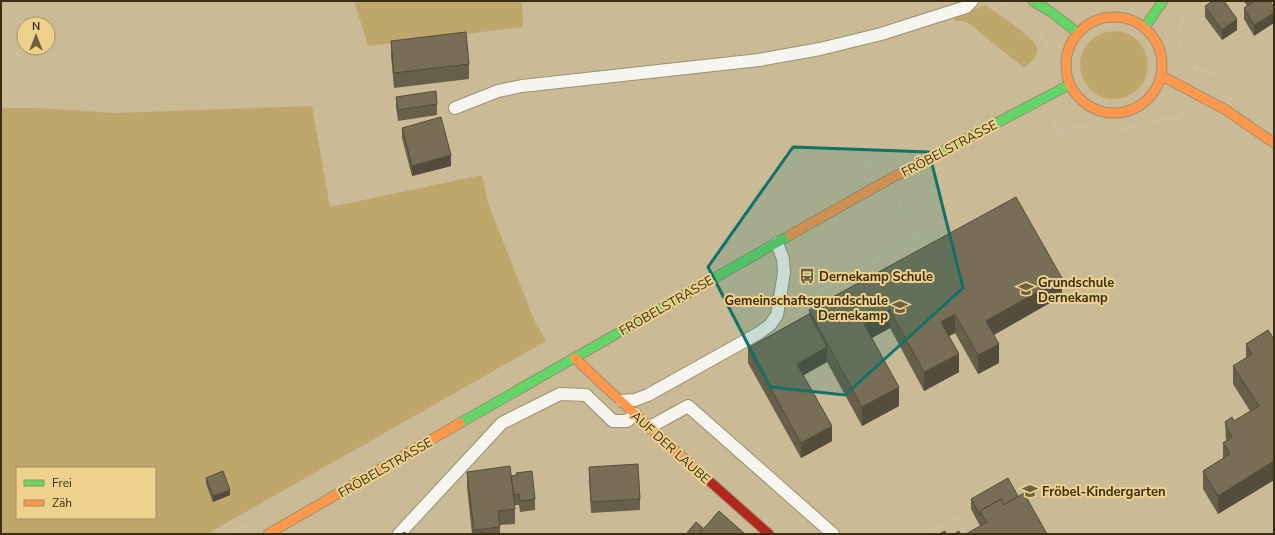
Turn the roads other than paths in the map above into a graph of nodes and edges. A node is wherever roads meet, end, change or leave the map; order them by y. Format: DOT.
graph roads {
  1 [pos="972,1"];
  2 [pos="1033,1"];
  3 [pos="1162,2"];
  4 [pos="1145,27"];
  5 [pos="1078,33"];
  6 [pos="1162,76"];
  7 [pos="1070,84"];
  8 [pos="455,108"];
  9 [pos="1274,143"];
  10 [pos="777,243"];
  11 [pos="575,358"];
  12 [pos="622,401"];
  13 [pos="635,414"];
  14 [pos="650,427"];
  15 [pos="268,534"];
  16 [pos="399,534"];
  17 [pos="769,534"];
  18 [pos="833,534"];
  1 -- 8 [label="lane"];
  2 -- 5 [label="street"];
  3 -- 4 [label="street"];
  4 -- 5 [label="street"];
  4 -- 6 [label="street"];
  5 -- 7 [label="street"];
  6 -- 7 [label="street"];
  6 -- 9 [label="street"];
  7 -- 10 [label="street, FRÖBELSTRASSE"];
  10 -- 11 [label="street, FRÖBELSTRASSE"];
  10 -- 12 [label="lane"];
  11 -- 12 [label="street, AUF DER LAUBE"];
  11 -- 15 [label="street, FRÖBELSTRASSE"];
  12 -- 13 [label="street, AUF DER LAUBE"];
  13 -- 14 [label="street, AUF DER LAUBE"];
  13 -- 16 [label="lane"];
  14 -- 17 [label="street, AUF DER LAUBE"];
  14 -- 18 [label="lane"];
}
